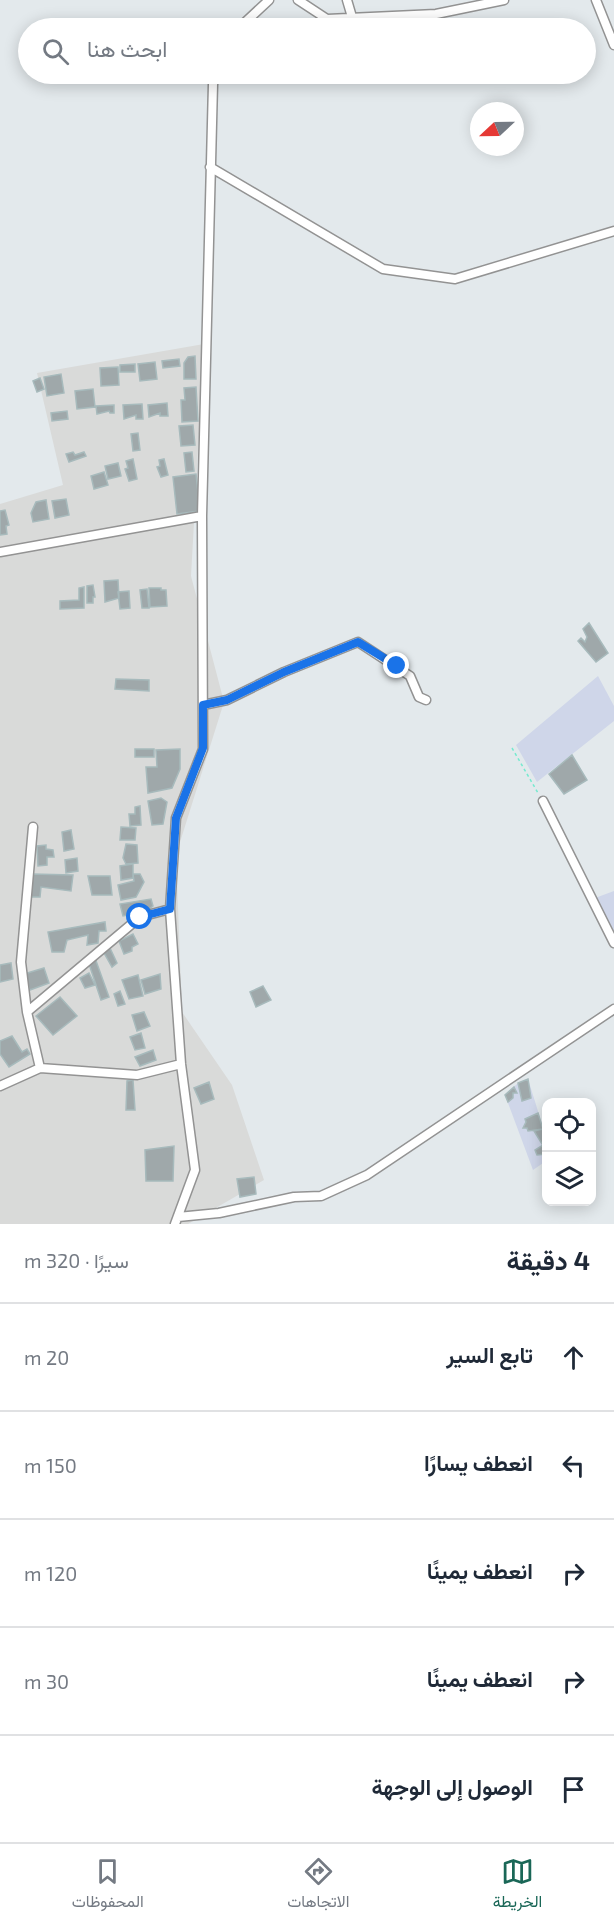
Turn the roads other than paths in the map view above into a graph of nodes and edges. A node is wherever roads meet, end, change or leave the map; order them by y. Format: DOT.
graph roads {
  1 [pos="269,0"];
  2 [pos="298,0"];
  3 [pos="347,0"];
  4 [pos="504,0"];
  5 [pos="596,0"];
  6 [pos="352,17"];
  7 [pos="250,18"];
  8 [pos="325,18"];
  9 [pos="340,18"];
  10 [pos="614,45"];
  11 [pos="213,84"];
  12 [pos="210,167"];
  13 [pos="614,231"];
  14 [pos="202,516"];
  15 [pos="0,552"];
  16 [pos="426,700"];
  17 [pos="203,705"];
  18 [pos="543,801"];
  19 [pos="33,827"];
  20 [pos="170,909"];
  21 [pos="614,943"];
  22 [pos="614,1009"];
  23 [pos="27,1012"];
  24 [pos="181,1064"];
  25 [pos="40,1068"];
  26 [pos="0,1086"];
  27 [pos="176,1220"];
  1 -- 7 [label="street"];
  2 -- 8 [label="street"];
  3 -- 6 [label="street"];
  4 -- 6 [label="street"];
  5 -- 10 [label="street"];
  6 -- 9 [label="street"];
  11 -- 12 [label="street"];
  12 -- 13 [label="street"];
  12 -- 14 [label="street"];
  14 -- 15 [label="street"];
  14 -- 17 [label="street"];
  16 -- 17 [label="street"];
  17 -- 20 [label="street"];
  18 -- 21 [label="street"];
  19 -- 23 [label="street"];
  20 -- 23 [label="street"];
  20 -- 24 [label="street"];
  22 -- 27 [label="street"];
  23 -- 25 [label="street"];
  24 -- 25 [label="street"];
  24 -- 27 [label="street"];
  25 -- 26 [label="street"];
}
